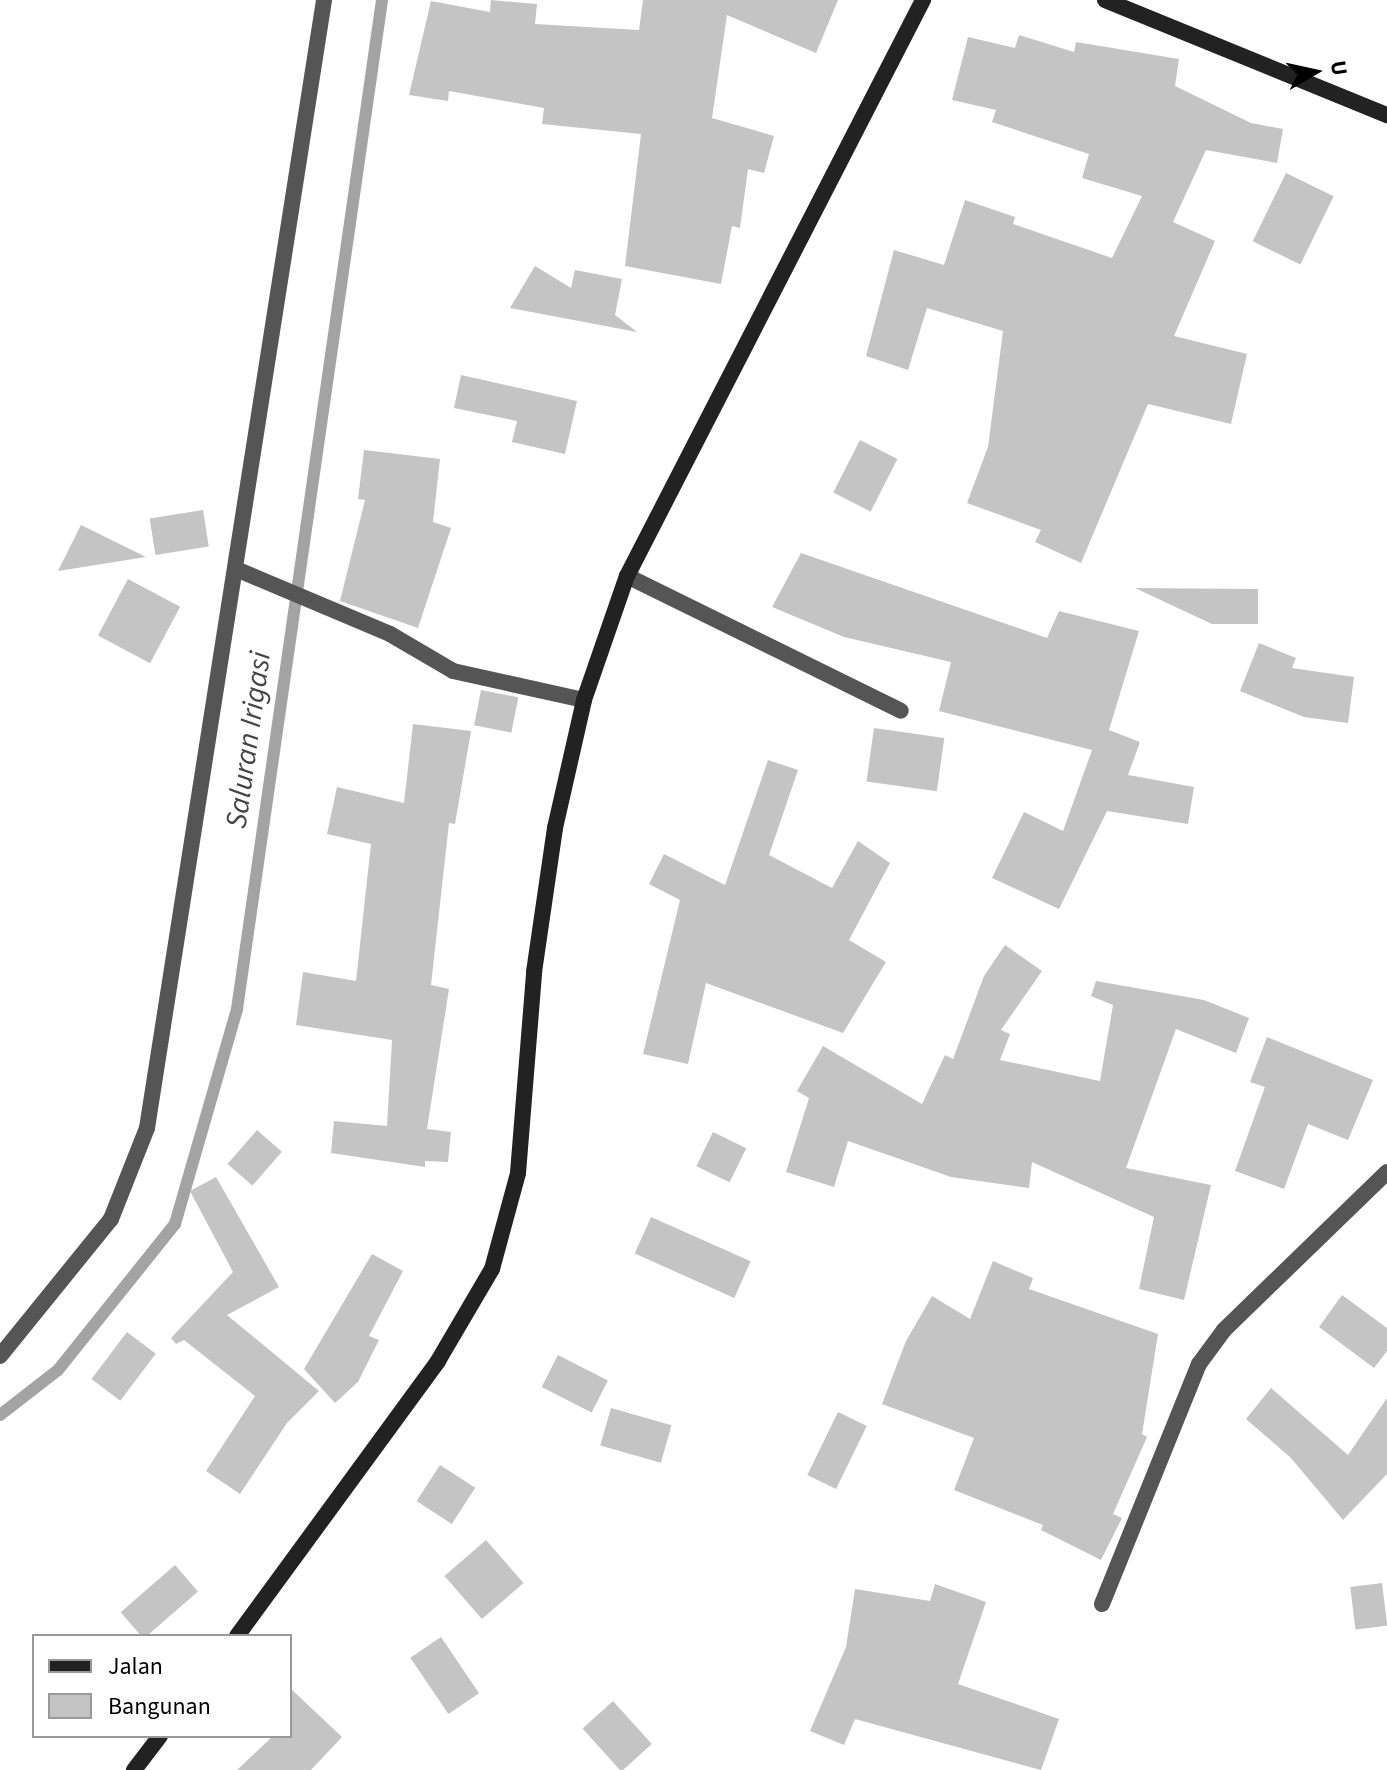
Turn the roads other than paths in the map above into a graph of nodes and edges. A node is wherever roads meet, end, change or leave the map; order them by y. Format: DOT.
graph roads {
  1 [pos="324,0"];
  2 [pos="923,0"];
  3 [pos="1105,0"];
  4 [pos="1387,115"];
  5 [pos="236,569"];
  6 [pos="627,576"];
  7 [pos="584,700"];
  8 [pos="901,711"];
  9 [pos="1387,1172"];
  10 [pos="0,1356"];
  11 [pos="1102,1604"];
  12 [pos="238,1634"];
  13 [pos="158,1738"];
  14 [pos="134,1770"];
  1 -- 5 [label="street"];
  2 -- 6 [label="street"];
  3 -- 4 [label="street"];
  5 -- 7 [label="street"];
  5 -- 10 [label="street"];
  6 -- 7 [label="street"];
  6 -- 8 [label="street"];
  7 -- 12 [label="street"];
  9 -- 11 [label="street"];
  13 -- 14 [label="street"];
}
